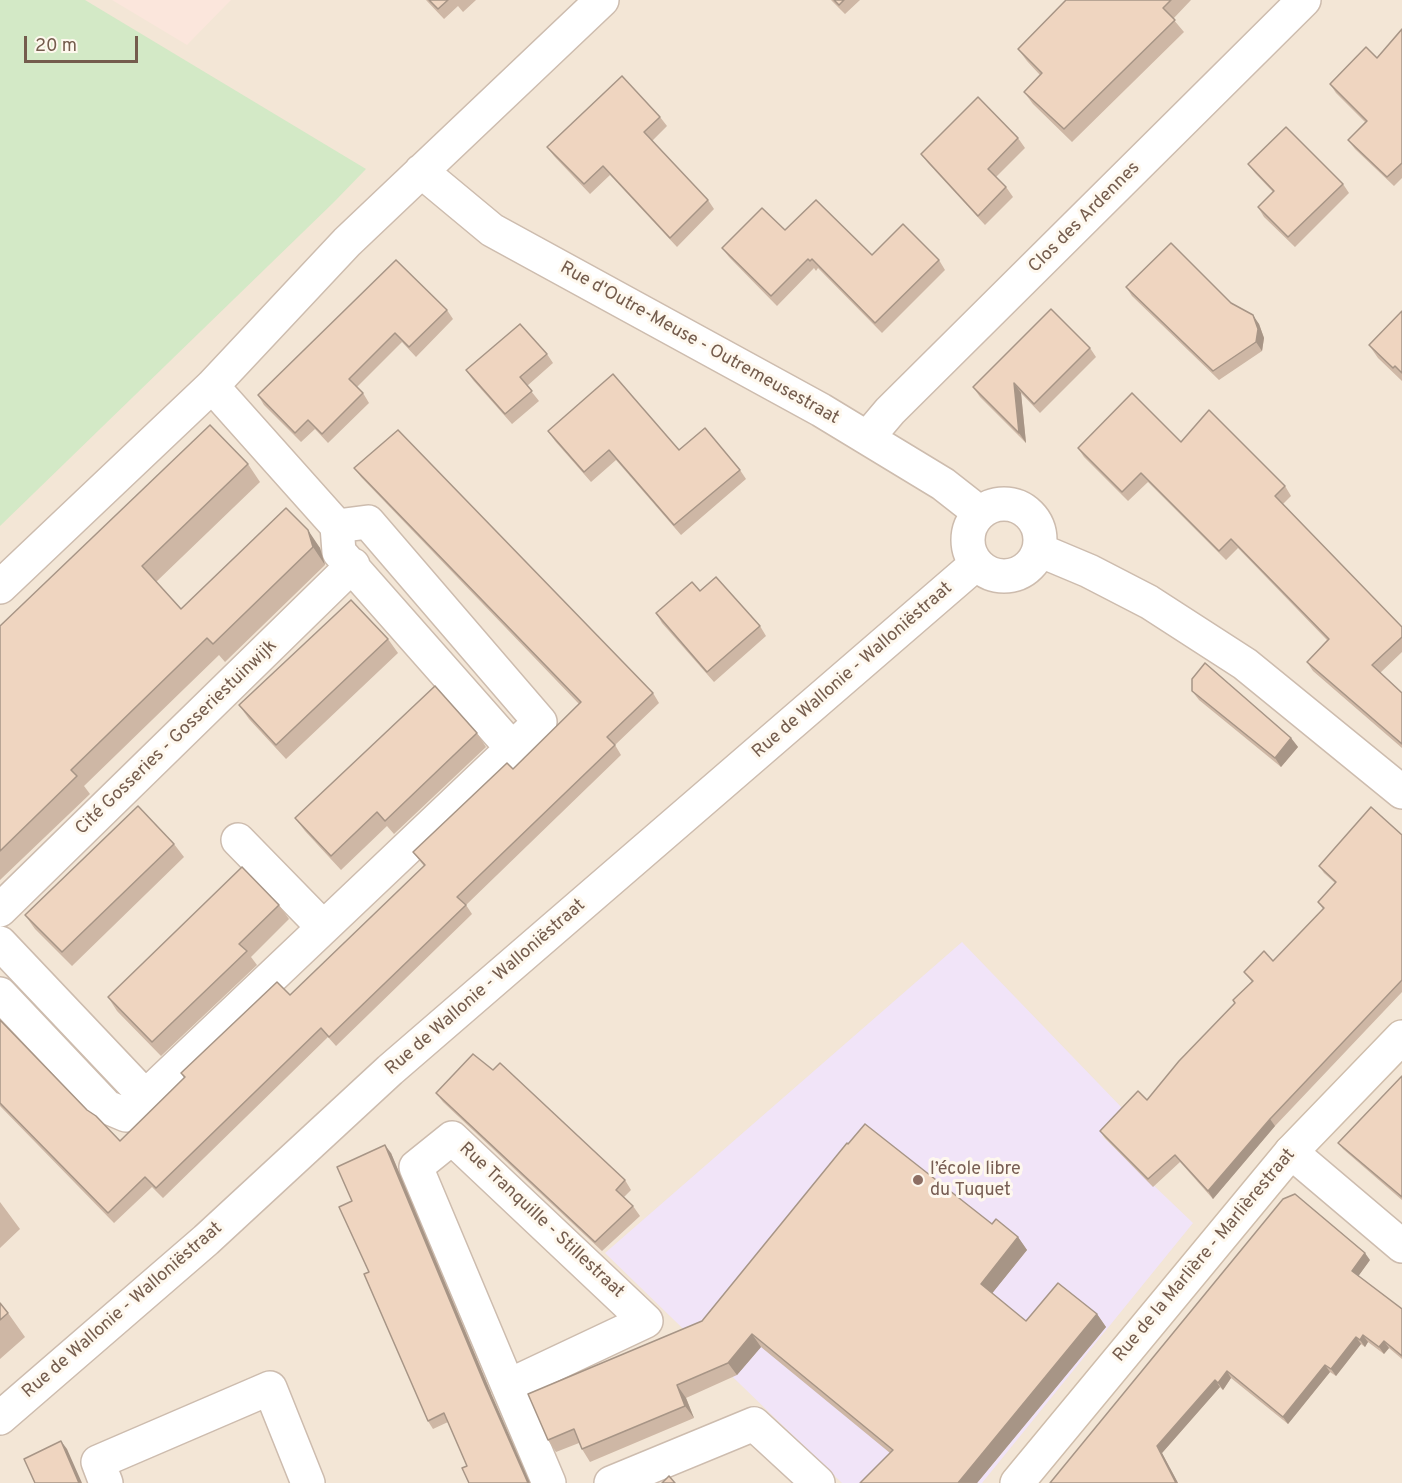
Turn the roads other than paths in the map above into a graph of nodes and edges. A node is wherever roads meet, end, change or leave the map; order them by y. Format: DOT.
graph roads {
  1 [pos="602,0"];
  2 [pos="1304,0"];
  3 [pos="421,171"];
  4 [pos="212,386"];
  5 [pos="868,437"];
  6 [pos="980,513"];
  7 [pos="337,526"];
  8 [pos="1039,550"];
  9 [pos="976,564"];
  10 [pos="353,566"];
  11 [pos="0,587"];
  12 [pos="512,748"];
  13 [pos="1402,792"];
  14 [pos="238,840"];
  15 [pos="0,910"];
  16 [pos="323,927"];
  17 [pos="0,943"];
  18 [pos="0,994"];
  19 [pos="1402,1037"];
  20 [pos="144,1095"];
  21 [pos="1291,1152"];
  22 [pos="1402,1246"];
  23 [pos="508,1386"];
  24 [pos="0,1418"];
  25 [pos="305,1482"];
  26 [pos="106,1483"];
  27 [pos="549,1483"];
  28 [pos="612,1483"];
  29 [pos="818,1483"];
  30 [pos="1017,1483"];
  1 -- 3 [label="street"];
  2 -- 5 [label="street, Clos des Ardennes"];
  3 -- 4 [label="street"];
  3 -- 5 [label="street, Rue d'Outre-Meuse - Outremeusestraat"];
  4 -- 7 [label="street"];
  4 -- 11 [label="street"];
  5 -- 6 [label="street, Rue d'Outre-Meuse - Outremeusestraat"];
  6 -- 8 [label="street"];
  6 -- 9 [label="street"];
  7 -- 10 [label="street"];
  7 -- 12 [label="street"];
  8 -- 9 [label="street"];
  8 -- 13 [label="street"];
  9 -- 24 [label="street, Rue de Wallonie - Walloniëstraat"];
  10 -- 12 [label="street"];
  10 -- 15 [label="street, Cité Gosseries - Gosseriestuinwijk"];
  12 -- 16 [label="street"];
  14 -- 16 [label="street"];
  16 -- 20 [label="street"];
  17 -- 20 [label="street"];
  18 -- 20 [label="street"];
  19 -- 21 [label="street, Rue de la Marlière - Marlièrestraat"];
  21 -- 22 [label="street"];
  21 -- 30 [label="street, Rue de la Marlière - Marlièrestraat"];
  23 -- 23 [label="street, Rue Tranquille - Stillestraat"];
  23 -- 27 [label="street, Rue Tranquille - Stillestraat"];
  25 -- 26 [label="street"];
  28 -- 29 [label="street"];
}
